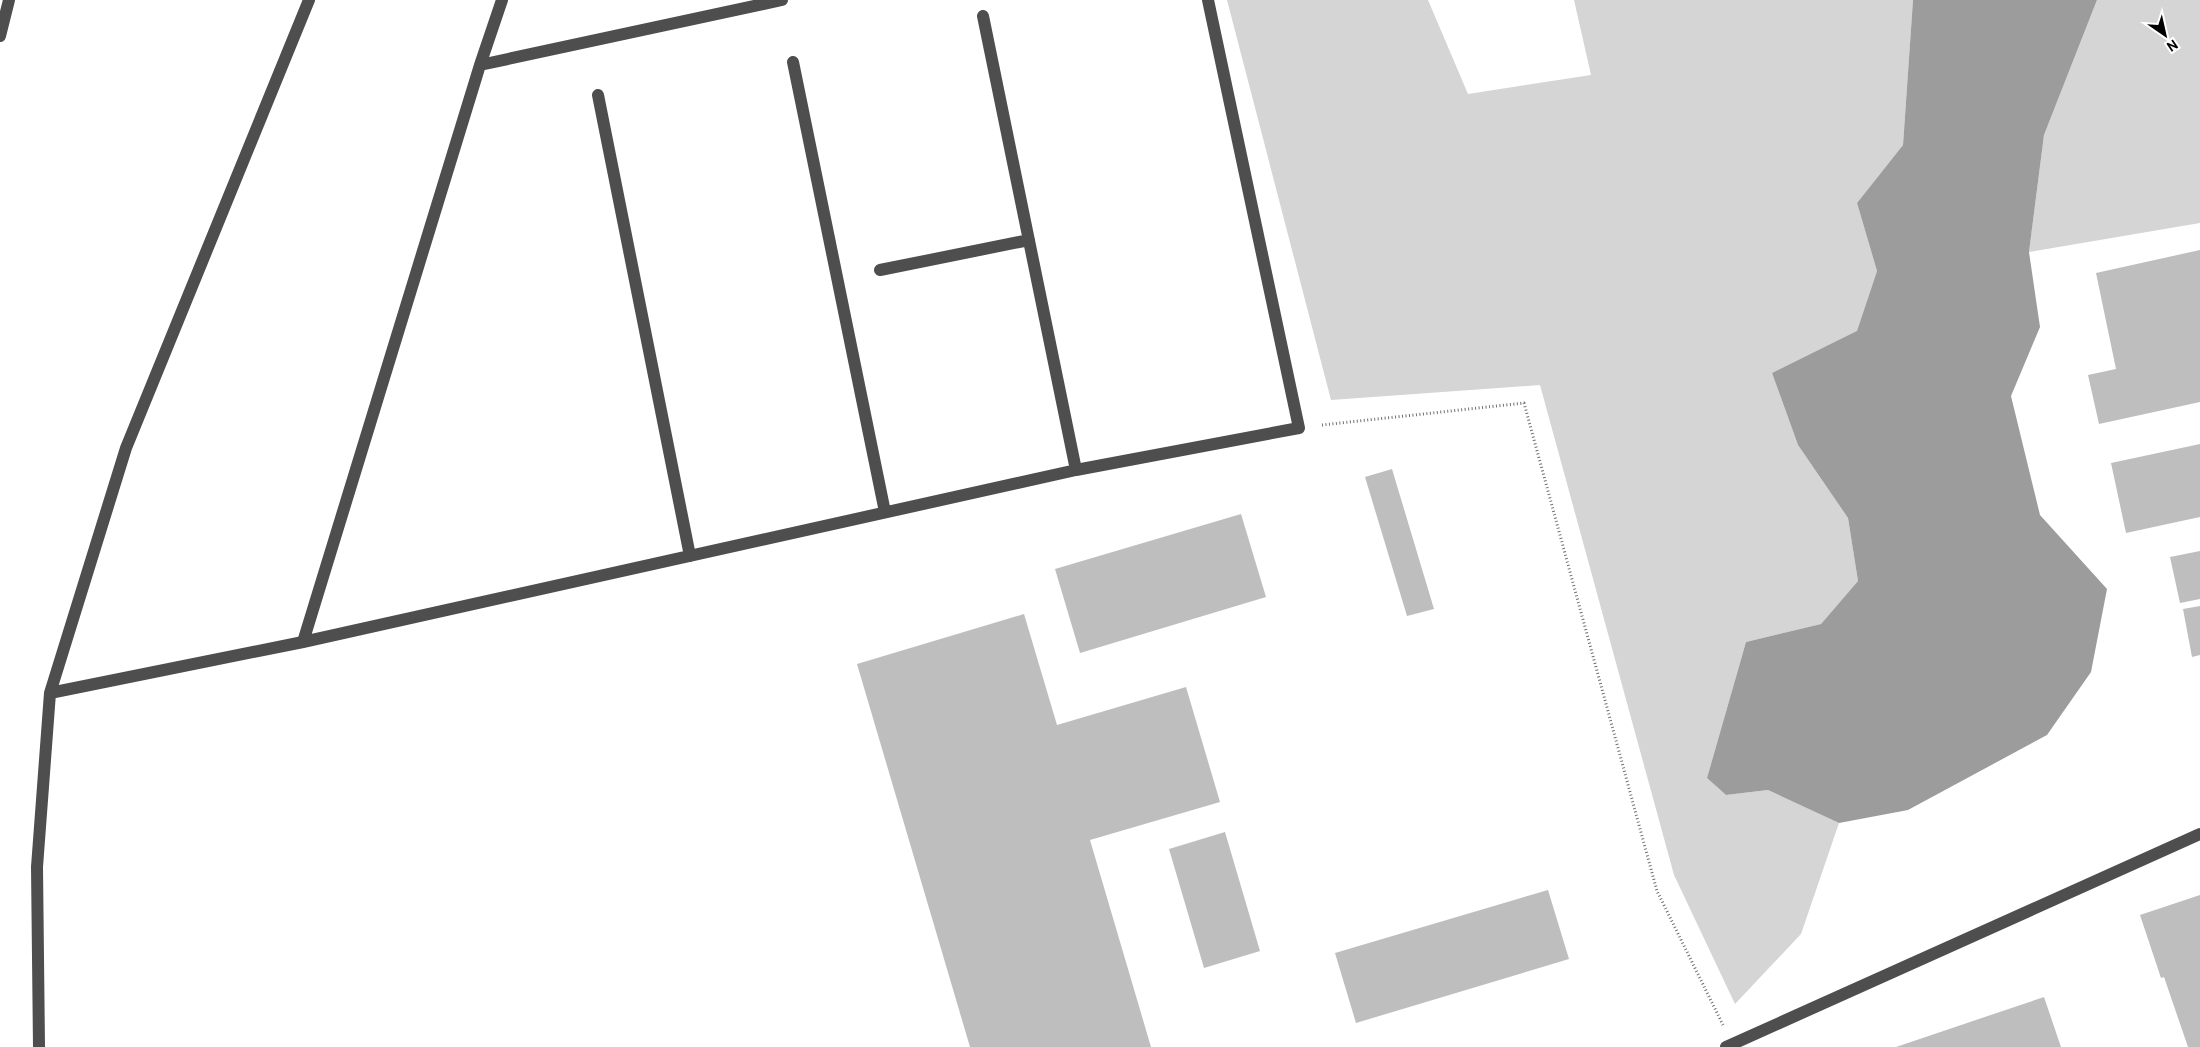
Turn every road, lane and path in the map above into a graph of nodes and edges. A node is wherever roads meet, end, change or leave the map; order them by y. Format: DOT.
graph roads {
  1 [pos="10,0"];
  2 [pos="309,0"];
  3 [pos="502,0"];
  4 [pos="782,0"];
  5 [pos="1208,0"];
  6 [pos="982,16"];
  7 [pos="0,36"];
  8 [pos="793,62"];
  9 [pos="480,64"];
  10 [pos="598,96"];
  11 [pos="1029,240"];
  12 [pos="880,270"];
  13 [pos="1298,428"];
  14 [pos="1076,470"];
  15 [pos="885,512"];
  16 [pos="690,556"];
  17 [pos="303,642"];
  18 [pos="50,693"];
  19 [pos="2200,834"];
  20 [pos="1729,1046"];
  21 [pos="39,1047"];
  1 -- 7 [label="street"];
  2 -- 18 [label="street"];
  3 -- 9 [label="street"];
  4 -- 9 [label="street"];
  5 -- 13 [label="street"];
  6 -- 11 [label="street"];
  8 -- 15 [label="street"];
  9 -- 17 [label="street"];
  10 -- 16 [label="street"];
  11 -- 12 [label="street"];
  11 -- 14 [label="street"];
  13 -- 14 [label="street"];
  13 -- 20 [label="path"];
  14 -- 15 [label="street"];
  15 -- 16 [label="street"];
  16 -- 17 [label="street"];
  17 -- 18 [label="street"];
  18 -- 21 [label="street"];
  19 -- 20 [label="street"];
}
